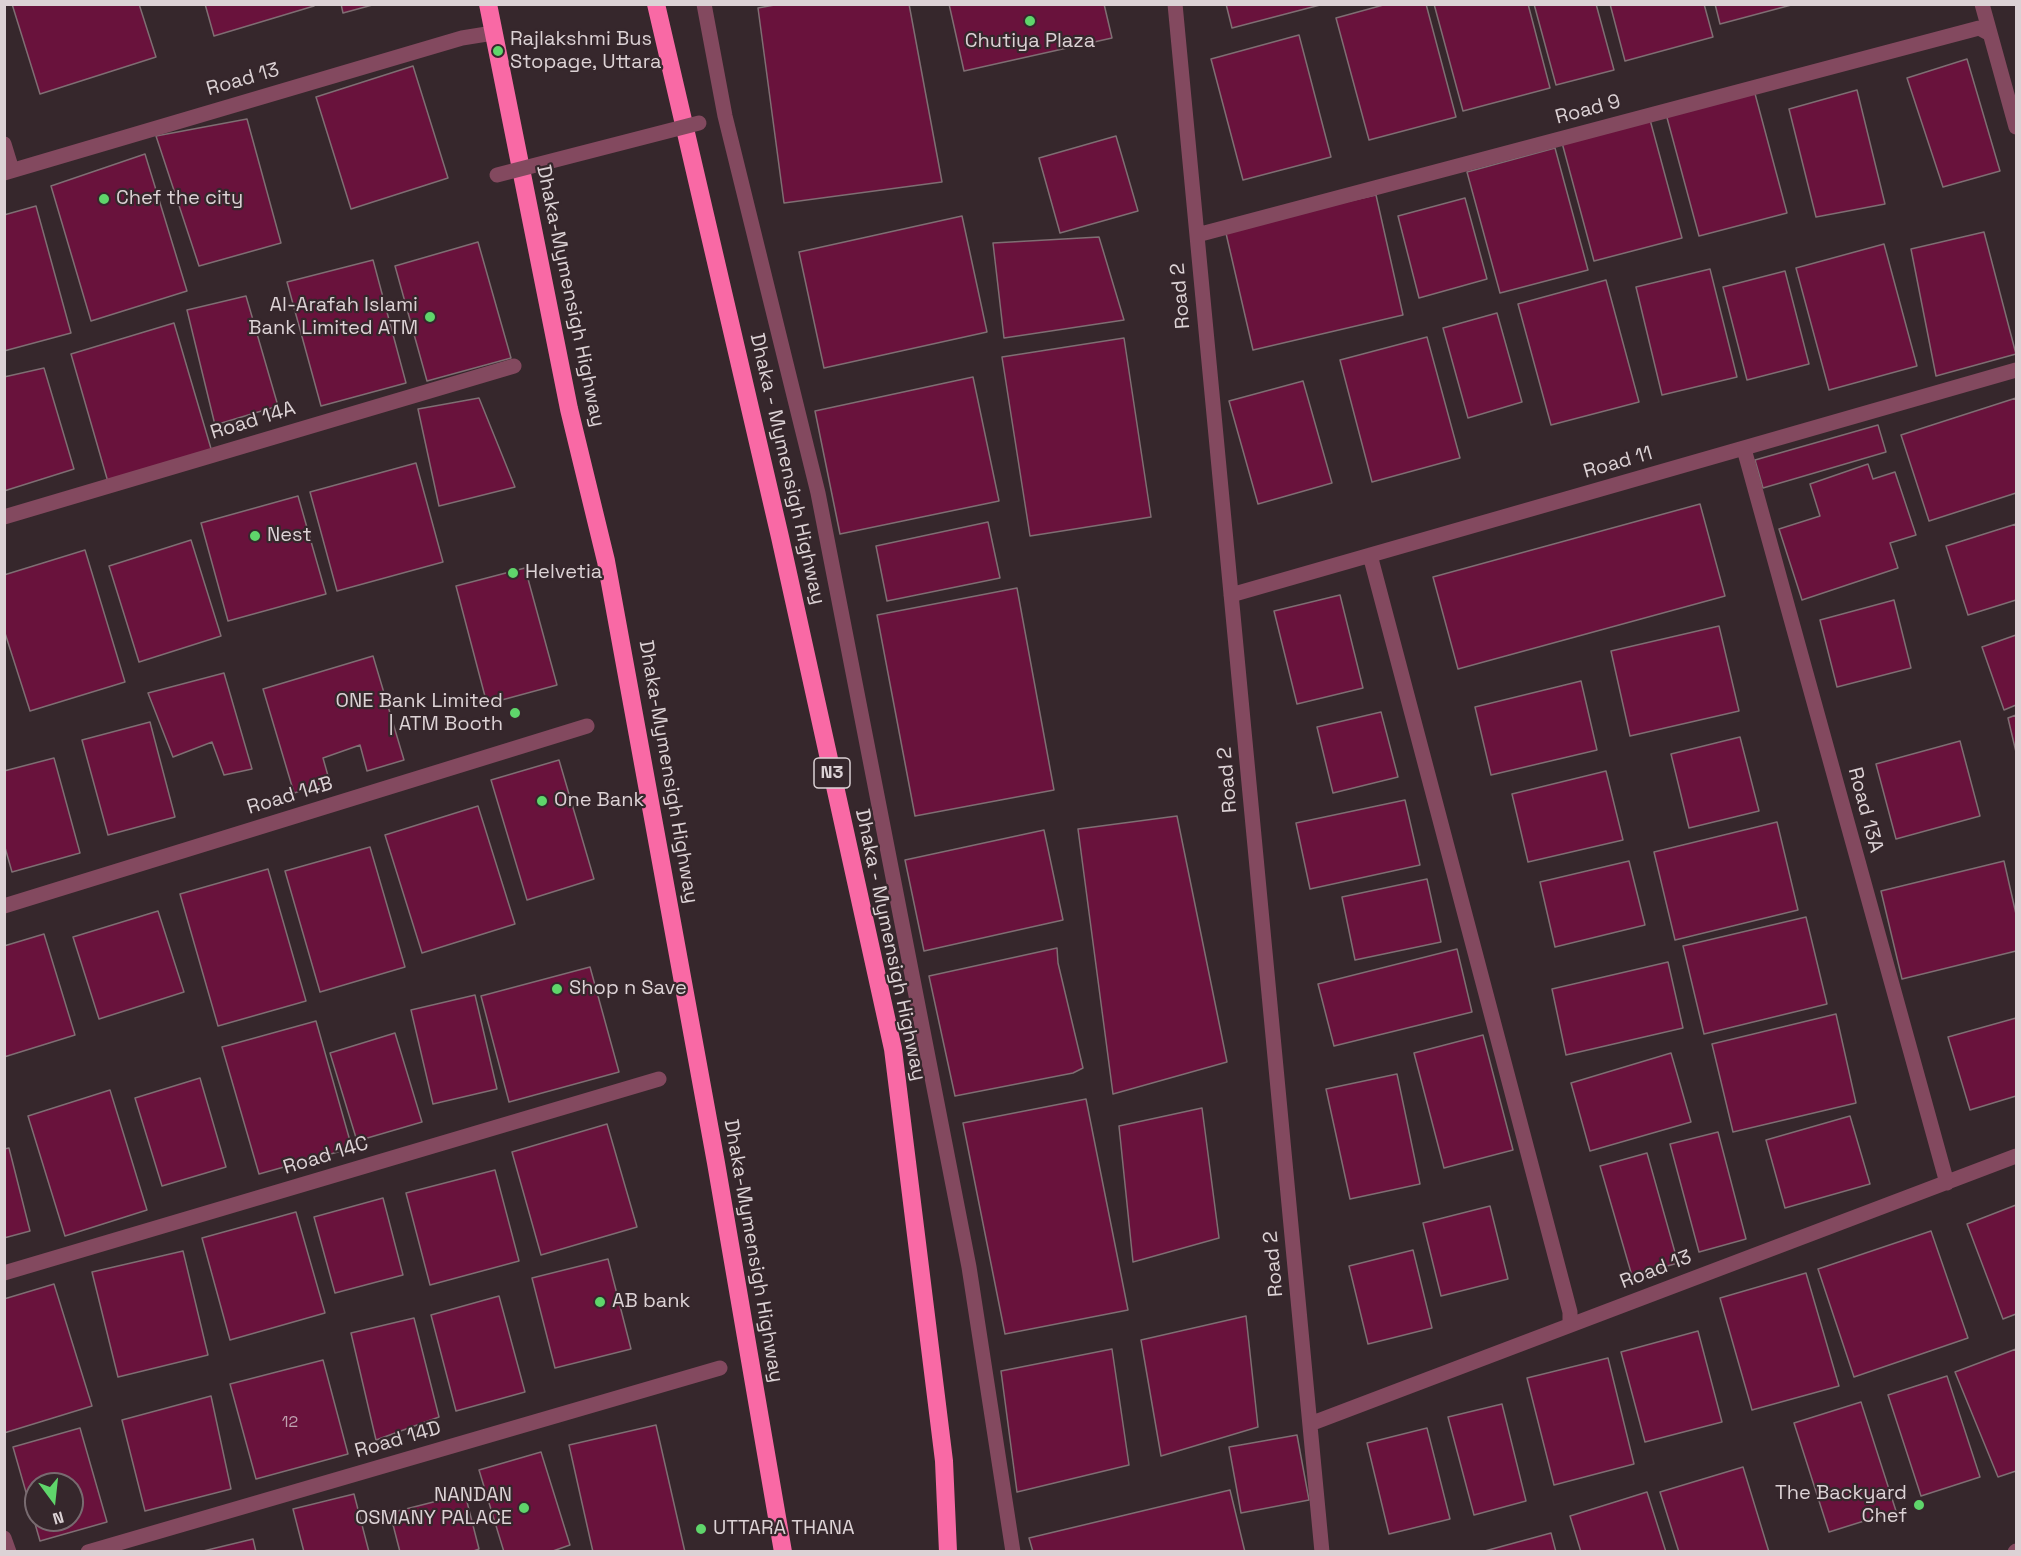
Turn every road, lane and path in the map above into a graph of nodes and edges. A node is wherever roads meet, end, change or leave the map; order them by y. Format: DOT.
graph roads {
  1 [pos="488,4"];
  2 [pos="656,4"];
  3 [pos="704,4"];
  4 [pos="1175,4"];
  5 [pos="1982,4"];
  6 [pos="494,33"];
  7 [pos="1990,34"];
  8 [pos="699,123"];
  9 [pos="2016,127"];
  10 [pos="4,144"];
  11 [pos="8,171"];
  12 [pos="496,175"];
  13 [pos="1197,235"];
  14 [pos="514,366"];
  15 [pos="2016,370"];
  16 [pos="1744,448"];
  17 [pos="4,517"];
  18 [pos="1370,555"];
  19 [pos="1231,595"];
  20 [pos="587,726"];
  21 [pos="4,906"];
  22 [pos="659,1080"];
  23 [pos="2016,1156"];
  24 [pos="1947,1183"];
  25 [pos="4,1274"];
  26 [pos="1570,1325"];
  27 [pos="720,1368"];
  28 [pos="1310,1424"];
  29 [pos="4,1538"];
  30 [pos="9,1551"];
  31 [pos="88,1551"];
  32 [pos="783,1551"];
  33 [pos="948,1551"];
  34 [pos="1013,1551"];
  35 [pos="1322,1551"];
  1 -- 6 [label="highway, Dhaka-Mymensigh Highway"];
  2 -- 33 [label="highway, Dhaka - Mymensigh Highway / N3"];
  3 -- 34 [label="street"];
  4 -- 13 [label="street, Road 2"];
  5 -- 7 [label="street"];
  6 -- 11 [label="street, Road 13"];
  6 -- 32 [label="highway, Dhaka-Mymensigh Highway"];
  7 -- 9 [label="street"];
  7 -- 13 [label="street, Road 9"];
  8 -- 12 [label="street, bridge"];
  10 -- 11 [label="street"];
  13 -- 19 [label="street, Road 2"];
  14 -- 17 [label="street, Road 14A"];
  15 -- 16 [label="street, Road 11"];
  16 -- 18 [label="street, Road 11"];
  16 -- 24 [label="street, Road 13A"];
  18 -- 19 [label="street, Road 11"];
  18 -- 26 [label="street"];
  19 -- 28 [label="street, Road 2"];
  20 -- 21 [label="street, Road 14B"];
  22 -- 25 [label="street, Road 14C"];
  23 -- 24 [label="street, Road 13"];
  24 -- 26 [label="street, Road 13"];
  26 -- 28 [label="street, Road 13"];
  27 -- 31 [label="street, Road 14D"];
  28 -- 35 [label="street, Road 2"];
  29 -- 30 [label="street"];
}
